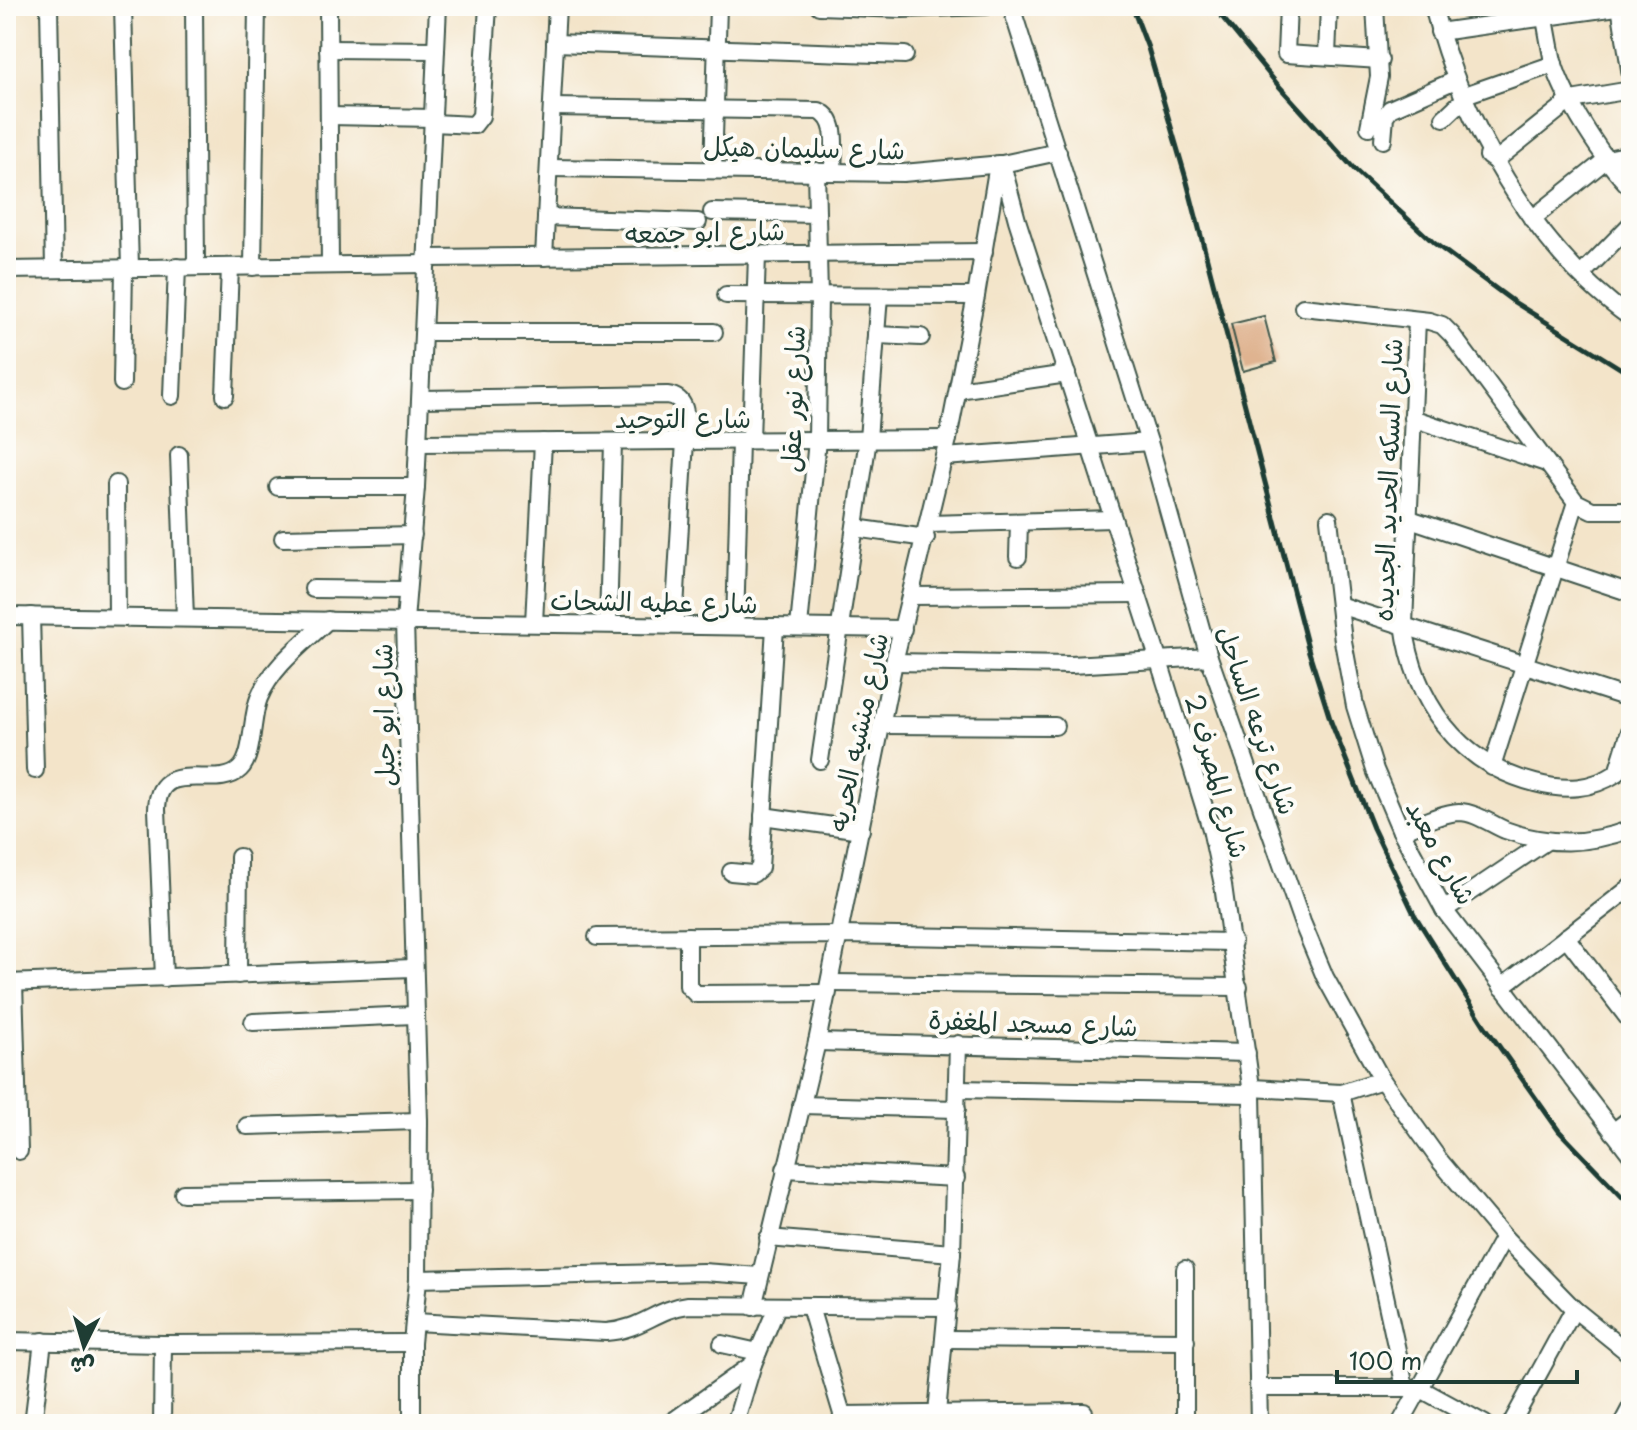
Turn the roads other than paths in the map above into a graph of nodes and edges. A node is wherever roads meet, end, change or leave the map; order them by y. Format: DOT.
graph roads {
  1 [pos="49,6"];
  2 [pos="123,6"];
  3 [pos="194,6"];
  4 [pos="257,6"];
  5 [pos="328,6"];
  6 [pos="438,6"];
  7 [pos="488,6"];
  8 [pos="557,6"];
  9 [pos="718,6"];
  10 [pos="819,6"];
  11 [pos="987,6"];
  12 [pos="1011,6"];
  13 [pos="1288,6"];
  14 [pos="1329,6"];
  15 [pos="1375,6"];
  16 [pos="1433,6"];
  17 [pos="1622,6"];
  18 [pos="1544,11"];
  19 [pos="1439,32"];
  20 [pos="555,43"];
  21 [pos="328,49"];
  22 [pos="716,49"];
  23 [pos="436,50"];
  24 [pos="905,55"];
  25 [pos="1327,56"];
  26 [pos="1380,60"];
  27 [pos="1554,64"];
  28 [pos="1452,74"];
  29 [pos="1631,76"];
  30 [pos="1631,90"];
  31 [pos="1462,99"];
  32 [pos="1571,100"];
  33 [pos="552,107"];
  34 [pos="715,110"];
  35 [pos="329,116"];
  36 [pos="1444,118"];
  37 [pos="433,120"];
  38 [pos="1369,127"];
  39 [pos="1383,140"];
  40 [pos="1058,152"];
  41 [pos="1631,154"];
  42 [pos="1607,159"];
  43 [pos="1495,161"];
  44 [pos="1000,164"];
  45 [pos="549,168"];
  46 [pos="713,170"];
  47 [pos="816,171"];
  48 [pos="833,172"];
  49 [pos="1631,188"];
  50 [pos="817,214"];
  51 [pos="546,217"];
  52 [pos="1532,219"];
  53 [pos="1631,224"];
  54 [pos="984,252"];
  55 [pos="818,254"];
  56 [pos="757,255"];
  57 [pos="544,257"];
  58 [pos="427,261"];
  59 [pos="330,265"];
  60 [pos="177,267"];
  61 [pos="196,267"];
  62 [pos="230,267"];
  63 [pos="253,267"];
  64 [pos="127,268"];
  65 [pos="54,269"];
  66 [pos="6,270"];
  67 [pos="1581,275"];
  68 [pos="726,295"];
  69 [pos="755,295"];
  70 [pos="819,296"];
  71 [pos="879,296"];
  72 [pos="976,296"];
  73 [pos="1303,307"];
  74 [pos="1629,311"];
  75 [pos="1417,320"];
  76 [pos="424,332"];
  77 [pos="714,332"];
  78 [pos="876,335"];
  79 [pos="921,337"];
  80 [pos="1067,374"];
  81 [pos="122,383"];
  82 [pos="958,390"];
  83 [pos="172,396"];
  84 [pos="225,396"];
  85 [pos="421,399"];
  86 [pos="1412,418"];
  87 [pos="868,439"];
  88 [pos="948,439"];
  89 [pos="745,440"];
  90 [pos="817,440"];
  91 [pos="685,441"];
  92 [pos="543,442"];
  93 [pos="613,442"];
  94 [pos="1149,442"];
  95 [pos="418,443"];
  96 [pos="1090,446"];
  97 [pos="179,455"];
  98 [pos="944,457"];
  99 [pos="1546,463"];
  100 [pos="116,484"];
  101 [pos="278,487"];
  102 [pos="416,487"];
  103 [pos="1576,502"];
  104 [pos="1631,510"];
  105 [pos="1407,518"];
  106 [pos="1113,519"];
  107 [pos="1329,519"];
  108 [pos="1019,522"];
  109 [pos="855,528"];
  110 [pos="927,531"];
  111 [pos="413,535"];
  112 [pos="283,538"];
  113 [pos="1018,557"];
  114 [pos="1555,568"];
  115 [pos="313,589"];
  116 [pos="407,590"];
  117 [pos="1631,593"];
  118 [pos="1137,594"];
  119 [pos="911,596"];
  120 [pos="1339,605"];
  121 [pos="6,616"];
  122 [pos="31,616"];
  123 [pos="117,617"];
  124 [pos="185,618"];
  125 [pos="328,620"];
  126 [pos="405,621"];
  127 [pos="534,623"];
  128 [pos="608,624"];
  129 [pos="1404,624"];
  130 [pos="674,625"];
  131 [pos="735,626"];
  132 [pos="775,627"];
  133 [pos="799,627"];
  134 [pos="839,627"];
  135 [pos="903,629"];
  136 [pos="1209,657"];
  137 [pos="1159,661"];
  138 [pos="894,662"];
  139 [pos="1524,664"];
  140 [pos="1631,699"];
  141 [pos="882,725"];
  142 [pos="1055,726"];
  143 [pos="1631,728"];
  144 [pos="820,760"];
  145 [pos="1492,767"];
  146 [pos="35,770"];
  147 [pos="1624,775"];
  148 [pos="763,816"];
  149 [pos="1631,829"];
  150 [pos="861,830"];
  151 [pos="1401,831"];
  152 [pos="1545,842"];
  153 [pos="239,857"];
  154 [pos="731,872"];
  155 [pos="1631,887"];
  156 [pos="1444,910"];
  157 [pos="840,935"];
  158 [pos="688,936"];
  159 [pos="597,937"];
  160 [pos="1566,937"];
  161 [pos="1233,942"];
  162 [pos="413,968"];
  163 [pos="238,975"];
  164 [pos="164,978"];
  165 [pos="10,983"];
  166 [pos="1239,987"];
  167 [pos="1502,987"];
  168 [pos="829,988"];
  169 [pos="1628,1013"];
  170 [pos="414,1015"];
  171 [pos="253,1022"];
  172 [pos="817,1042"];
  173 [pos="958,1044"];
  174 [pos="1247,1053"];
  175 [pos="1382,1080"];
  176 [pos="958,1089"];
  177 [pos="1252,1091"];
  178 [pos="1341,1093"];
  179 [pos="801,1105"];
  180 [pos="957,1109"];
  181 [pos="1631,1118"];
  182 [pos="419,1121"];
  183 [pos="247,1126"];
  184 [pos="1613,1132"];
  185 [pos="19,1151"];
  186 [pos="1631,1155"];
  187 [pos="785,1169"];
  188 [pos="956,1178"];
  189 [pos="419,1190"];
  190 [pos="183,1193"];
  191 [pos="1504,1237"];
  192 [pos="768,1238"];
  193 [pos="952,1253"];
  194 [pos="1185,1269"];
  195 [pos="759,1276"];
  196 [pos="418,1279"];
  197 [pos="753,1307"];
  198 [pos="777,1307"];
  199 [pos="810,1307"];
  200 [pos="948,1307"];
  201 [pos="1574,1309"];
  202 [pos="414,1322"];
  203 [pos="946,1339"];
  204 [pos="6,1341"];
  205 [pos="43,1341"];
  206 [pos="1186,1341"];
  207 [pos="412,1343"];
  208 [pos="163,1344"];
  209 [pos="722,1344"];
  210 [pos="1631,1355"];
  211 [pos="755,1358"];
  212 [pos="1412,1387"];
  213 [pos="1260,1388"];
  214 [pos="1631,1407"];
  215 [pos="1084,1412"];
  216 [pos="937,1413"];
  217 [pos="843,1420"];
  218 [pos="33,1424"];
  219 [pos="162,1424"];
  220 [pos="412,1424"];
  221 [pos="669,1424"];
  222 [pos="735,1424"];
  223 [pos="1185,1424"];
  224 [pos="1259,1424"];
  225 [pos="1400,1424"];
  226 [pos="1485,1424"];
  227 [pos="1511,1424"];
  228 [pos="1622,1424"];
  1 -- 65 [label="street"];
  2 -- 64 [label="street"];
  3 -- 61 [label="street"];
  4 -- 63 [label="street"];
  5 -- 21 [label="street"];
  6 -- 23 [label="street, شارع ابو جبل"];
  7 -- 37 [label="street"];
  8 -- 20 [label="street"];
  9 -- 22 [label="street"];
  10 -- 11 [label="street"];
  12 -- 40 [label="street, شارع ترعه الساحل"];
  13 -- 25 [label="street"];
  14 -- 25 [label="street"];
  15 -- 26 [label="street"];
  16 -- 19 [label="street"];
  17 -- 18 [label="street"];
  17 -- 29 [label="street"];
  18 -- 19 [label="street"];
  18 -- 27 [label="street"];
  19 -- 28 [label="street"];
  20 -- 22 [label="street"];
  20 -- 33 [label="street"];
  21 -- 23 [label="street"];
  21 -- 35 [label="street"];
  22 -- 24 [label="street"];
  22 -- 34 [label="street"];
  23 -- 37 [label="street, شارع ابو جبل"];
  25 -- 26 [label="street"];
  26 -- 38 [label="street"];
  27 -- 31 [label="street"];
  27 -- 32 [label="street"];
  28 -- 31 [label="street"];
  28 -- 39 [label="street"];
  30 -- 32 [label="street"];
  31 -- 36 [label="street"];
  31 -- 43 [label="street"];
  32 -- 42 [label="street"];
  32 -- 43 [label="street"];
  33 -- 34 [label="street"];
  33 -- 45 [label="street"];
  34 -- 46 [label="street"];
  34 -- 48 [label="street"];
  35 -- 37 [label="street"];
  35 -- 59 [label="street"];
  37 -- 58 [label="street, شارع ابو جبل"];
  40 -- 44 [label="street, شارع سليمان هيكل"];
  40 -- 94 [label="street, شارع ترعه الساحل"];
  41 -- 42 [label="street"];
  42 -- 49 [label="street"];
  42 -- 52 [label="street"];
  43 -- 52 [label="street"];
  44 -- 48 [label="street, شارع سليمان هيكل"];
  44 -- 54 [label="street, شارع منشيه الحريه"];
  44 -- 80 [label="street, شارع المصرف 2"];
  45 -- 46 [label="street, شارع سليمان هيكل"];
  45 -- 51 [label="street"];
  46 -- 47 [label="street, شارع سليمان هيكل"];
  47 -- 48 [label="street, شارع سليمان هيكل"];
  47 -- 50 [label="street, شارع نور عقل"];
  50 -- 51 [label="street"];
  50 -- 55 [label="street, شارع نور عقل"];
  51 -- 57 [label="street"];
  52 -- 67 [label="street"];
  53 -- 67 [label="street"];
  54 -- 55 [label="street, شارع ابو جمعه"];
  54 -- 72 [label="street, شارع منشيه الحريه"];
  55 -- 56 [label="street, شارع ابو جمعه"];
  55 -- 70 [label="street, شارع نور عقل"];
  56 -- 57 [label="street, شارع ابو جمعه"];
  56 -- 69 [label="street"];
  57 -- 58 [label="street, شارع ابو جمعه"];
  58 -- 59 [label="street, شارع ابو جمعه"];
  58 -- 76 [label="street, شارع ابو جبل"];
  59 -- 63 [label="street, شارع ابو جمعه"];
  60 -- 61 [label="street, شارع ابو جمعه"];
  60 -- 64 [label="street, شارع ابو جمعه"];
  60 -- 83 [label="street"];
  61 -- 62 [label="street, شارع ابو جمعه"];
  62 -- 63 [label="street, شارع ابو جمعه"];
  62 -- 84 [label="street"];
  64 -- 65 [label="street, شارع ابو جمعه"];
  64 -- 81 [label="street"];
  65 -- 66 [label="street, شارع ابو جمعه"];
  67 -- 74 [label="street"];
  68 -- 69 [label="street"];
  69 -- 70 [label="street"];
  69 -- 89 [label="street"];
  70 -- 71 [label="street"];
  70 -- 90 [label="street, شارع نور عقل"];
  71 -- 72 [label="street"];
  71 -- 78 [label="street"];
  72 -- 82 [label="street, شارع منشيه الحريه"];
  73 -- 75 [label="street"];
  75 -- 86 [label="street, شارع السكه الحديد الجديده"];
  75 -- 99 [label="street"];
  76 -- 77 [label="street"];
  76 -- 85 [label="street, شارع ابو جبل"];
  78 -- 79 [label="street"];
  78 -- 87 [label="street"];
  80 -- 82 [label="street"];
  80 -- 96 [label="street, شارع المصرف 2"];
  82 -- 88 [label="street, شارع منشيه الحريه"];
  85 -- 91 [label="street"];
  85 -- 95 [label="street, شارع ابو جبل"];
  86 -- 99 [label="street"];
  86 -- 105 [label="street, شارع السكه الحديد الجديده"];
  87 -- 88 [label="street, شارع التوحيد"];
  87 -- 90 [label="street, شارع التوحيد"];
  87 -- 109 [label="street"];
  88 -- 98 [label="street, شارع منشيه الحريه"];
  89 -- 90 [label="street, شارع التوحيد"];
  89 -- 91 [label="street, شارع التوحيد"];
  89 -- 131 [label="street"];
  90 -- 133 [label="street, شارع نور عقل"];
  91 -- 93 [label="street, شارع التوحيد"];
  91 -- 130 [label="street"];
  92 -- 93 [label="street, شارع التوحيد"];
  92 -- 95 [label="street, شارع التوحيد"];
  92 -- 127 [label="street"];
  93 -- 128 [label="street"];
  94 -- 96 [label="street"];
  94 -- 136 [label="street, شارع ترعه الساحل"];
  95 -- 102 [label="street, شارع ابو جبل"];
  96 -- 98 [label="street"];
  96 -- 106 [label="street, شارع المصرف 2"];
  97 -- 124 [label="street"];
  98 -- 110 [label="street, شارع منشيه الحريه"];
  99 -- 103 [label="street"];
  100 -- 123 [label="street"];
  101 -- 102 [label="street"];
  102 -- 111 [label="street, شارع ابو جبل"];
  103 -- 104 [label="street"];
  103 -- 114 [label="street"];
  105 -- 114 [label="street"];
  105 -- 129 [label="street, شارع السكه الحديد الجديده"];
  106 -- 108 [label="street"];
  106 -- 118 [label="street, شارع المصرف 2"];
  107 -- 120 [label="street, شارع معبد"];
  108 -- 110 [label="street"];
  108 -- 113 [label="street"];
  109 -- 110 [label="street"];
  109 -- 134 [label="street"];
  110 -- 119 [label="street, شارع منشيه الحريه"];
  111 -- 112 [label="street"];
  111 -- 116 [label="street, شارع ابو جبل"];
  114 -- 117 [label="street"];
  114 -- 139 [label="street"];
  115 -- 116 [label="street"];
  116 -- 126 [label="street, شارع ابو جبل"];
  118 -- 119 [label="street"];
  118 -- 137 [label="street, شارع المصرف 2"];
  119 -- 135 [label="street, شارع منشيه الحريه"];
  120 -- 129 [label="street"];
  120 -- 151 [label="street, شارع معبد"];
  121 -- 122 [label="street, شارع عطيه الشحات"];
  122 -- 123 [label="street, شارع عطيه الشحات"];
  122 -- 146 [label="street"];
  123 -- 124 [label="street, شارع عطيه الشحات"];
  124 -- 125 [label="street, شارع عطيه الشحات"];
  125 -- 126 [label="street, شارع عطيه الشحات"];
  125 -- 164 [label="street"];
  126 -- 127 [label="street, شارع عطيه الشحات"];
  126 -- 162 [label="street, شارع ابو جبل"];
  127 -- 128 [label="street, شارع عطيه الشحات"];
  128 -- 130 [label="street, شارع عطيه الشحات"];
  129 -- 139 [label="street"];
  129 -- 145 [label="street, شارع السكه الحديد الجديده"];
  130 -- 131 [label="street, شارع عطيه الشحات"];
  131 -- 132 [label="street, شارع عطيه الشحات"];
  132 -- 133 [label="street, شارع عطيه الشحات"];
  132 -- 148 [label="street"];
  133 -- 134 [label="street, شارع عطيه الشحات"];
  134 -- 135 [label="street, شارع عطيه الشحات"];
  134 -- 144 [label="street"];
  135 -- 138 [label="street, شارع منشيه الحريه"];
  136 -- 137 [label="street"];
  136 -- 175 [label="street, شارع ترعه الساحل"];
  137 -- 138 [label="street"];
  137 -- 161 [label="street, شارع المصرف 2"];
  138 -- 141 [label="street, شارع منشيه الحريه"];
  139 -- 140 [label="street"];
  139 -- 145 [label="street"];
  141 -- 142 [label="street"];
  141 -- 150 [label="street, شارع منشيه الحريه"];
  143 -- 147 [label="street"];
  145 -- 147 [label="street, شارع السكه الحديد الجديده"];
  148 -- 150 [label="street"];
  148 -- 154 [label="street"];
  149 -- 152 [label="street"];
  150 -- 157 [label="street, شارع منشيه الحريه"];
  151 -- 152 [label="street"];
  151 -- 156 [label="street, شارع معبد"];
  152 -- 156 [label="street"];
  153 -- 163 [label="street"];
  155 -- 160 [label="street"];
  156 -- 167 [label="street, شارع معبد"];
  157 -- 158 [label="street"];
  157 -- 161 [label="street"];
  157 -- 168 [label="street, شارع منشيه الحريه"];
  158 -- 159 [label="street"];
  158 -- 168 [label="street"];
  160 -- 167 [label="street"];
  160 -- 169 [label="street"];
  161 -- 166 [label="street, شارع المصرف 2"];
  162 -- 163 [label="street"];
  162 -- 170 [label="street, شارع ابو جبل"];
  163 -- 164 [label="street"];
  164 -- 165 [label="street"];
  165 -- 185 [label="street"];
  166 -- 168 [label="street"];
  166 -- 174 [label="street, شارع المصرف 2"];
  167 -- 184 [label="street, شارع معبد"];
  168 -- 172 [label="street, شارع منشيه الحريه"];
  170 -- 171 [label="street"];
  170 -- 182 [label="street, شارع ابو جبل"];
  172 -- 173 [label="street, شارع مسجد المغفرة"];
  172 -- 179 [label="street, شارع منشيه الحريه"];
  173 -- 174 [label="street, شارع مسجد المغفرة"];
  173 -- 176 [label="street"];
  174 -- 177 [label="street, شارع المصرف 2"];
  175 -- 178 [label="street"];
  175 -- 191 [label="street, شارع ترعه الساحل"];
  176 -- 177 [label="street"];
  176 -- 180 [label="street"];
  177 -- 178 [label="street"];
  177 -- 213 [label="street, شارع المصرف 2"];
  178 -- 212 [label="street"];
  179 -- 180 [label="street"];
  179 -- 187 [label="street, شارع منشيه الحريه"];
  180 -- 188 [label="street"];
  181 -- 184 [label="street"];
  182 -- 183 [label="street"];
  182 -- 189 [label="street, شارع ابو جبل"];
  184 -- 186 [label="street, شارع معبد"];
  187 -- 188 [label="street"];
  187 -- 192 [label="street, شارع منشيه الحريه"];
  188 -- 193 [label="street"];
  189 -- 190 [label="street"];
  189 -- 196 [label="street, شارع ابو جبل"];
  191 -- 201 [label="street, شارع ترعه الساحل"];
  191 -- 212 [label="street"];
  192 -- 193 [label="street"];
  192 -- 195 [label="street, شارع منشيه الحريه"];
  193 -- 200 [label="street"];
  194 -- 206 [label="street"];
  195 -- 196 [label="street"];
  195 -- 197 [label="street, شارع منشيه الحريه"];
  196 -- 202 [label="street, شارع ابو جبل"];
  197 -- 198 [label="street"];
  197 -- 202 [label="street"];
  198 -- 199 [label="street"];
  198 -- 211 [label="street"];
  199 -- 200 [label="street"];
  199 -- 217 [label="street"];
  200 -- 203 [label="street"];
  201 -- 210 [label="street, شارع ترعه الساحل"];
  201 -- 227 [label="street"];
  202 -- 207 [label="street, شارع ابو جبل"];
  203 -- 206 [label="street"];
  203 -- 216 [label="street"];
  204 -- 205 [label="street"];
  205 -- 208 [label="street"];
  205 -- 218 [label="street"];
  206 -- 223 [label="street"];
  207 -- 208 [label="street"];
  207 -- 220 [label="street, شارع ابو جبل"];
  208 -- 219 [label="street"];
  209 -- 211 [label="street"];
  211 -- 221 [label="street"];
  211 -- 222 [label="street"];
  212 -- 213 [label="street"];
  212 -- 225 [label="street"];
  212 -- 226 [label="street"];
  213 -- 224 [label="street, شارع المصرف 2"];
  214 -- 228 [label="street"];
  215 -- 216 [label="street"];
  216 -- 217 [label="street"];
}
